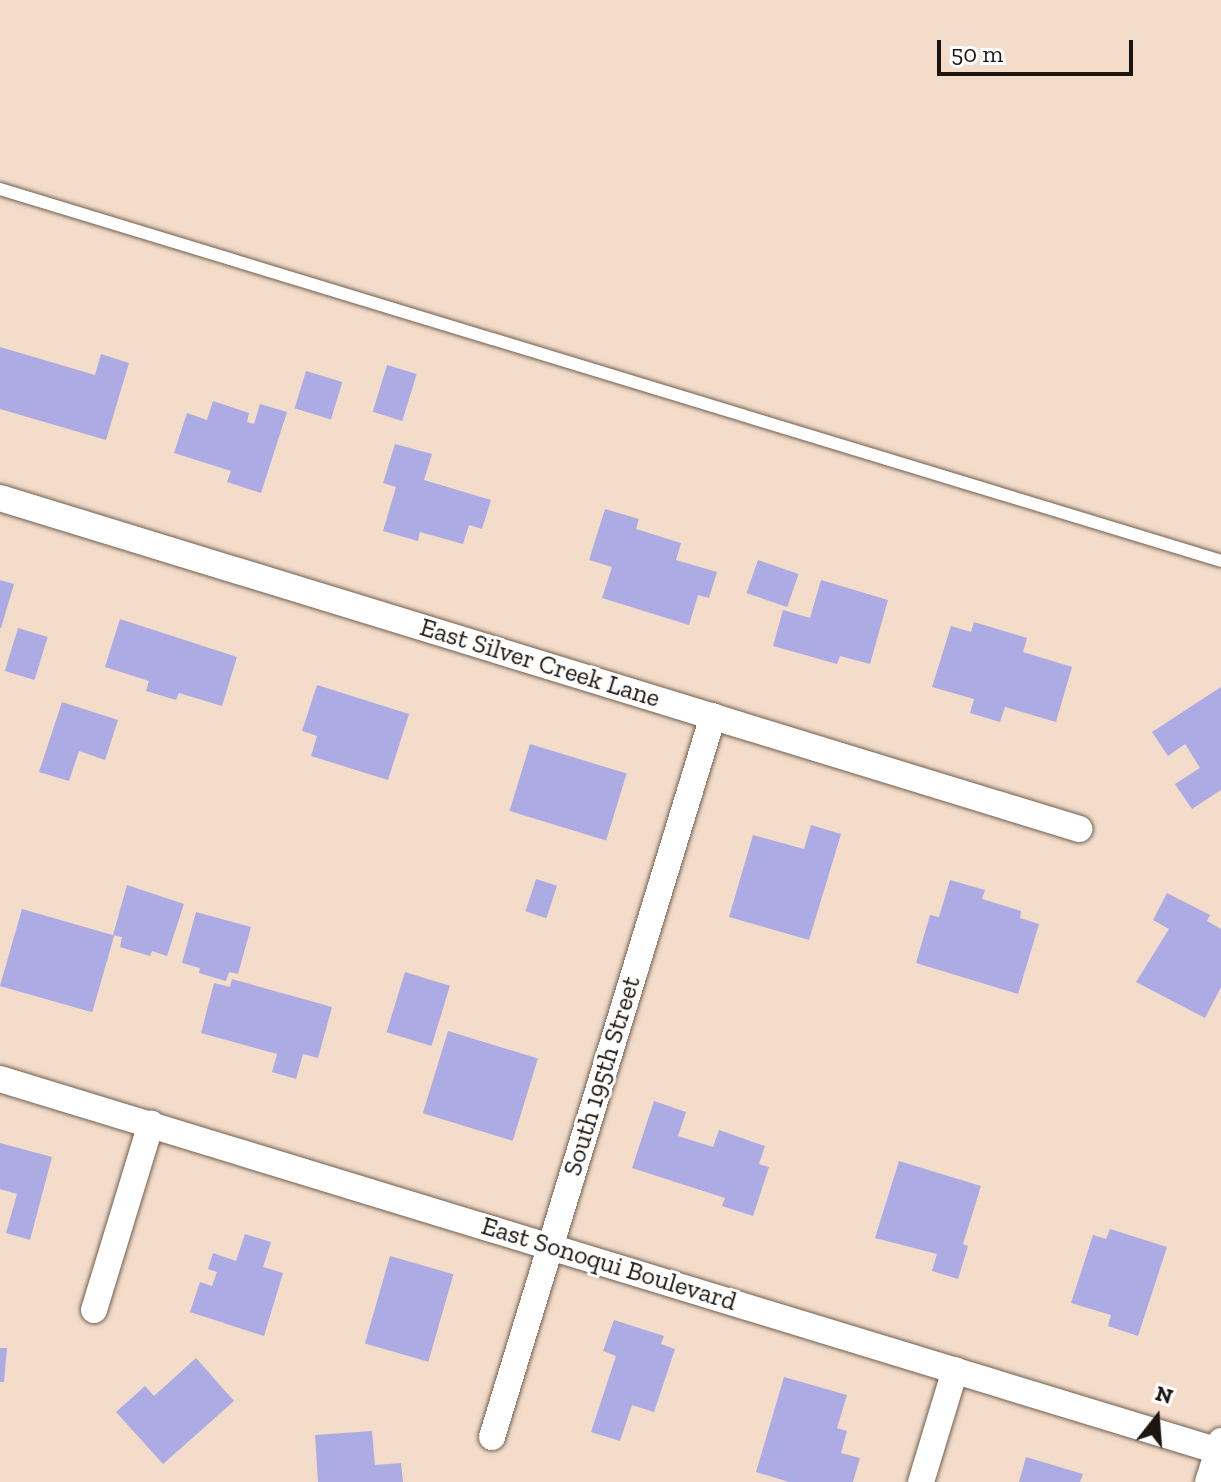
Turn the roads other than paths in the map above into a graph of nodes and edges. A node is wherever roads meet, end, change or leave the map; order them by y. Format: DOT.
graph roads {
  1 [pos="0,189"];
  2 [pos="0,498"];
  3 [pos="1221,561"];
  4 [pos="713,716"];
  5 [pos="1079,829"];
  6 [pos="0,1079"];
  7 [pos="151,1124"];
  8 [pos="550,1246"];
  9 [pos="94,1310"];
  10 [pos="955,1370"];
  11 [pos="492,1437"];
  12 [pos="1219,1446"];
  13 [pos="921,1482"];
  14 [pos="1208,1482"];
  1 -- 3 [label="lane"];
  2 -- 4 [label="street, East Silver Creek Lane"];
  4 -- 5 [label="street, East Silver Creek Lane"];
  4 -- 8 [label="street, South 195th Street"];
  6 -- 7 [label="street, East Sonoqui Boulevard"];
  7 -- 8 [label="street, East Sonoqui Boulevard"];
  7 -- 9 [label="street"];
  8 -- 10 [label="street, East Sonoqui Boulevard"];
  8 -- 11 [label="street, South 195th Street"];
  10 -- 12 [label="street, East Sonoqui Boulevard"];
  10 -- 13 [label="street"];
  12 -- 14 [label="street"];
}
